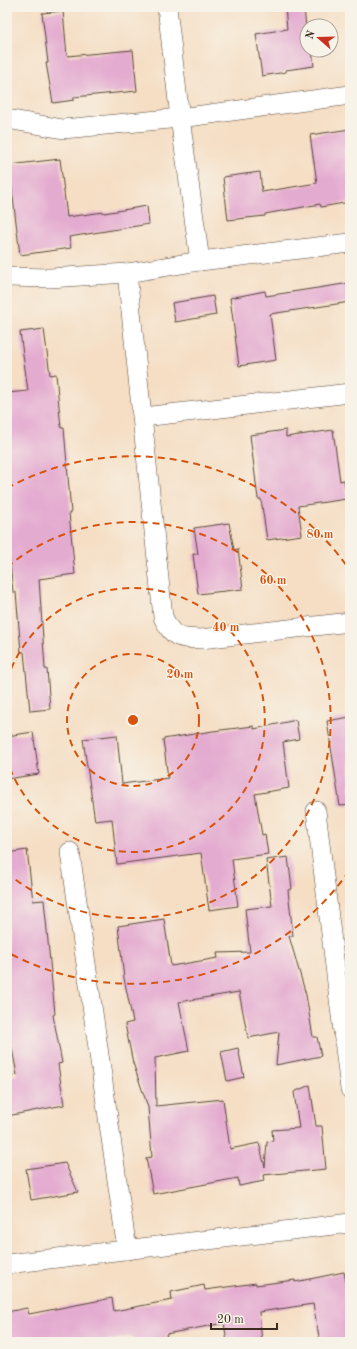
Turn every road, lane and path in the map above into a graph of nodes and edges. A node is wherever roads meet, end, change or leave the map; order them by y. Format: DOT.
graph roads {
  1 [pos="167,7"];
  2 [pos="350,95"];
  3 [pos="180,118"];
  4 [pos="7,119"];
  5 [pos="350,243"];
  6 [pos="200,261"];
  7 [pos="127,273"];
  8 [pos="7,277"];
  9 [pos="350,393"];
  10 [pos="143,417"];
  11 [pos="350,622"];
  12 [pos="316,811"];
  13 [pos="70,852"];
  14 [pos="350,1089"];
  15 [pos="350,1223"];
  16 [pos="127,1250"];
  17 [pos="7,1264"];
  1 -- 3 [label="street"];
  2 -- 3 [label="street"];
  3 -- 4 [label="street"];
  3 -- 6 [label="street"];
  5 -- 6 [label="street"];
  6 -- 7 [label="street"];
  7 -- 8 [label="street"];
  7 -- 10 [label="street"];
  9 -- 10 [label="street"];
  10 -- 11 [label="street"];
  12 -- 14 [label="street"];
  13 -- 16 [label="street"];
  15 -- 16 [label="street"];
  16 -- 17 [label="street"];
}
